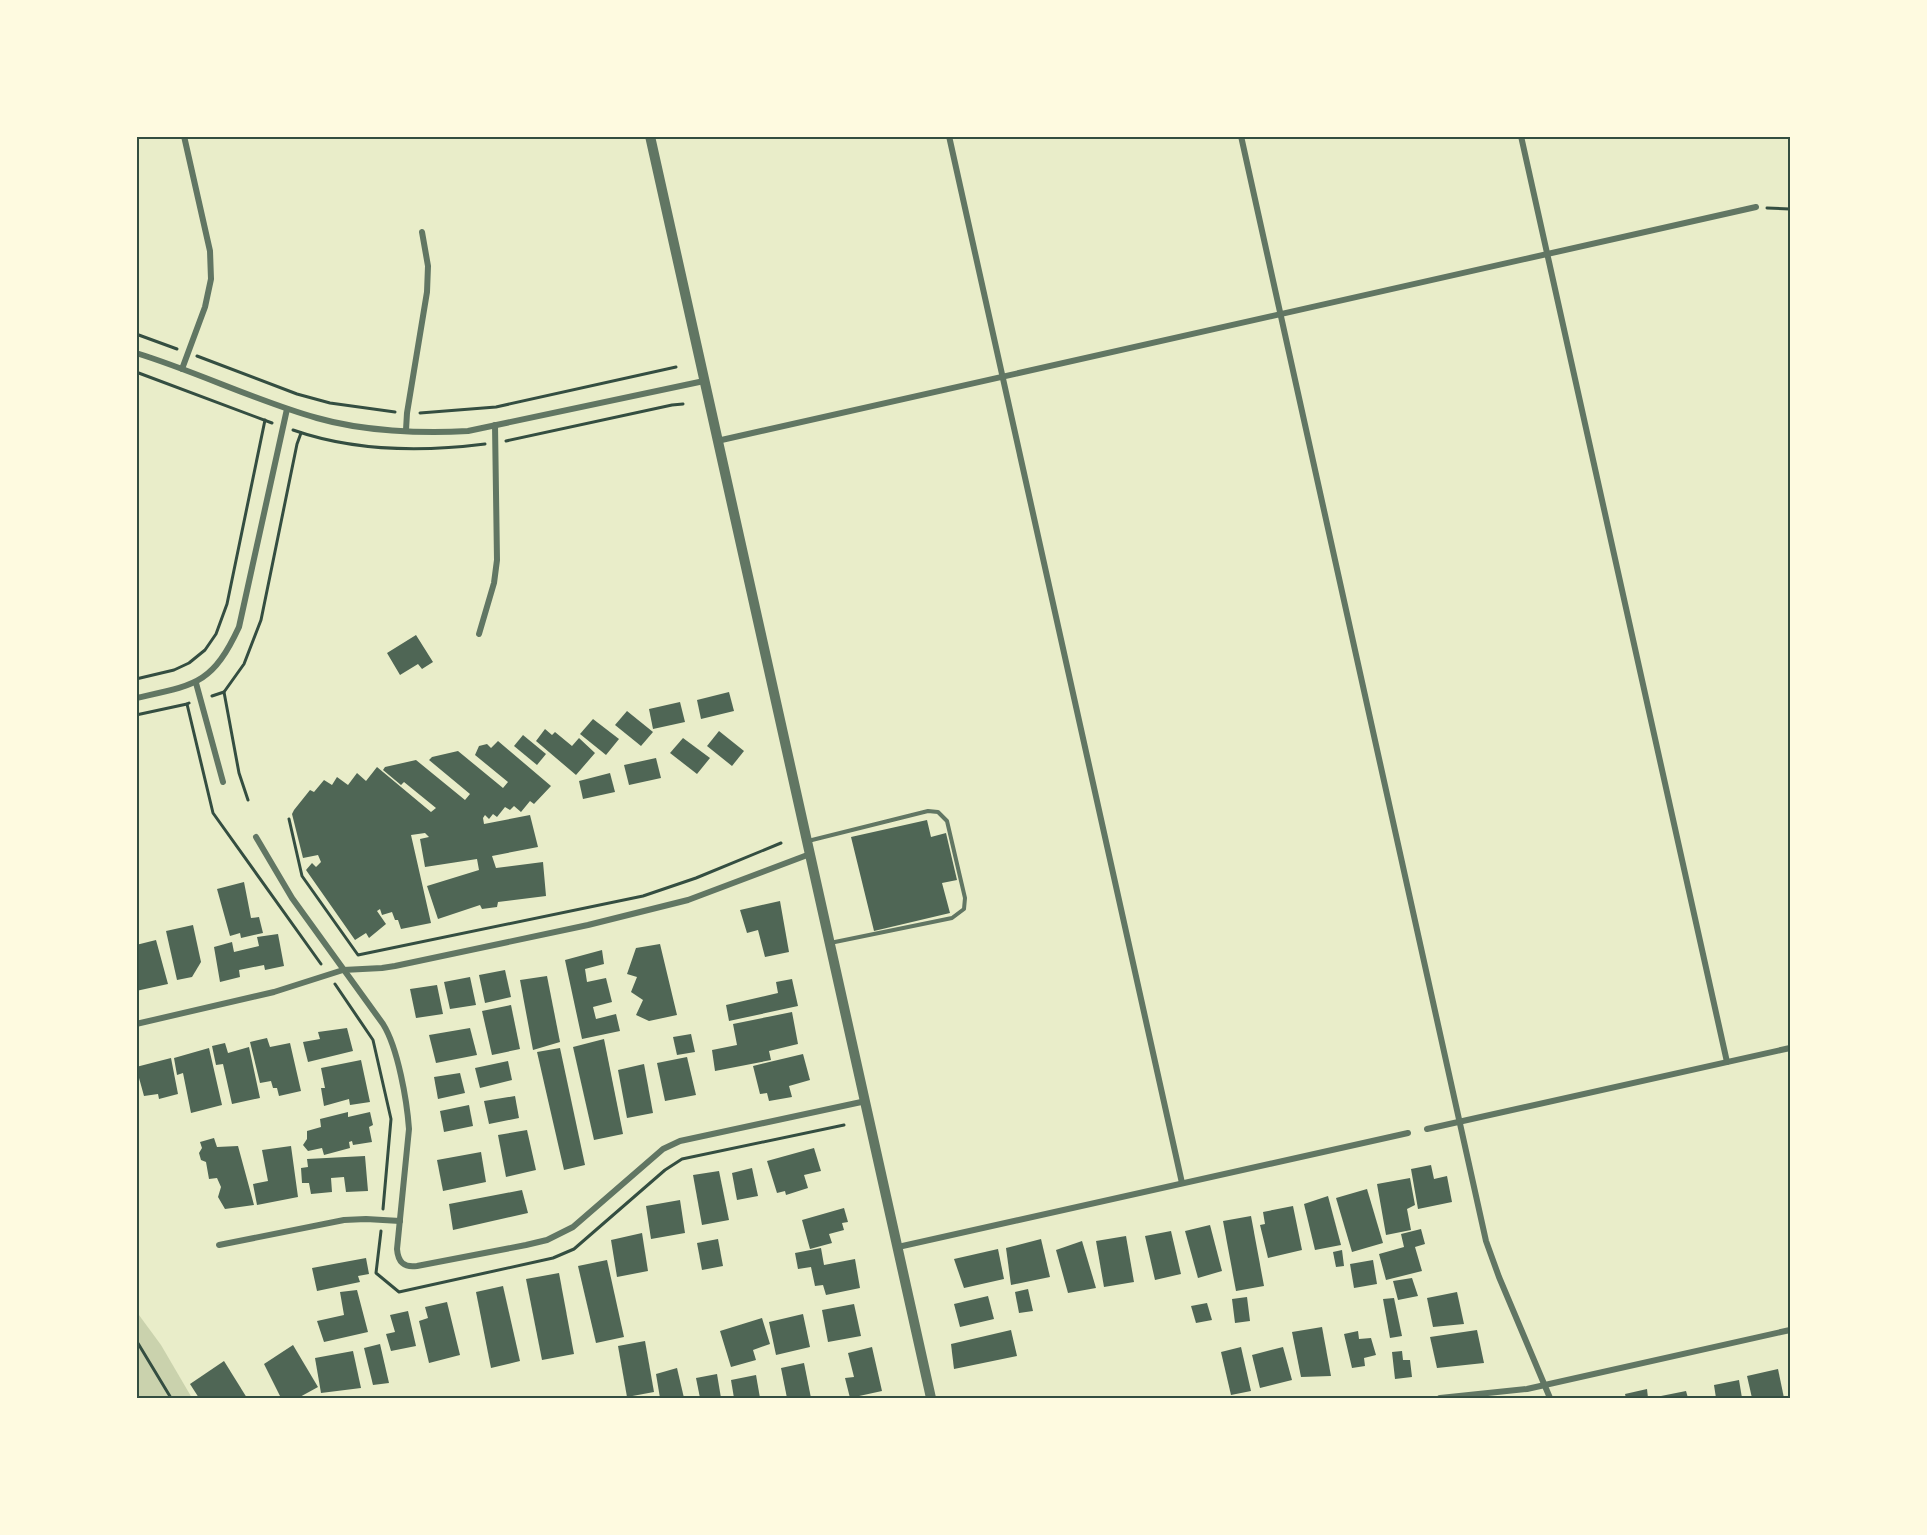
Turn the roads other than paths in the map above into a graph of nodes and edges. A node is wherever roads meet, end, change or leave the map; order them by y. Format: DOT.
graph roads {
  1 [pos="184,136"];
  2 [pos="650,136"];
  3 [pos="949,136"];
  4 [pos="1240,136"];
  5 [pos="1521,136"];
  6 [pos="1756,207"];
  7 [pos="422,232"];
  8 [pos="1547,254"];
  9 [pos="1280,314"];
  10 [pos="136,353"];
  11 [pos="182,369"];
  12 [pos="1003,376"];
  13 [pos="704,381"];
  14 [pos="287,409"];
  15 [pos="495,425"];
  16 [pos="406,430"];
  17 [pos="717,441"];
  18 [pos="479,634"];
  19 [pos="196,683"];
  20 [pos="136,698"];
  21 [pos="223,782"];
  22 [pos="256,837"];
  23 [pos="807,841"];
  24 [pos="810,854"];
  25 [pos="830,943"];
  26 [pos="343,970"];
  27 [pos="136,1024"];
  28 [pos="1791,1048"];
  29 [pos="1727,1062"];
  30 [pos="866,1101"];
  31 [pos="1460,1121"];
  32 [pos="1427,1129"];
  33 [pos="1408,1134"];
  34 [pos="1182,1183"];
  35 [pos="400,1221"];
  36 [pos="219,1245"];
  37 [pos="898,1247"];
  38 [pos="1791,1330"];
  39 [pos="1545,1385"];
  40 [pos="931,1398"];
  41 [pos="1440,1398"];
  42 [pos="1550,1398"];
  1 -- 11 [label="street"];
  2 -- 13 [label="street"];
  3 -- 12 [label="street"];
  4 -- 9 [label="street"];
  5 -- 8 [label="street"];
  6 -- 8 [label="street"];
  7 -- 16 [label="street"];
  8 -- 9 [label="street"];
  8 -- 29 [label="street"];
  9 -- 12 [label="street"];
  9 -- 31 [label="street"];
  10 -- 11 [label="street"];
  11 -- 14 [label="street"];
  12 -- 17 [label="street"];
  12 -- 34 [label="street"];
  13 -- 15 [label="street"];
  13 -- 17 [label="street"];
  14 -- 16 [label="street"];
  14 -- 19 [label="street"];
  15 -- 16 [label="street"];
  15 -- 18 [label="street"];
  17 -- 23 [label="street"];
  19 -- 20 [label="street"];
  19 -- 21 [label="street"];
  22 -- 26 [label="street"];
  23 -- 24 [label="street"];
  23 -- 25 [label="lane"];
  24 -- 25 [label="street"];
  24 -- 26 [label="street"];
  25 -- 30 [label="street"];
  26 -- 27 [label="street"];
  26 -- 35 [label="street"];
  28 -- 29 [label="street"];
  29 -- 31 [label="street"];
  30 -- 35 [label="street"];
  30 -- 37 [label="street"];
  31 -- 32 [label="street"];
  31 -- 39 [label="street"];
  33 -- 34 [label="street"];
  34 -- 37 [label="street"];
  35 -- 36 [label="street"];
  37 -- 40 [label="street"];
  38 -- 39 [label="street"];
  39 -- 41 [label="street"];
  39 -- 42 [label="street"];
}
